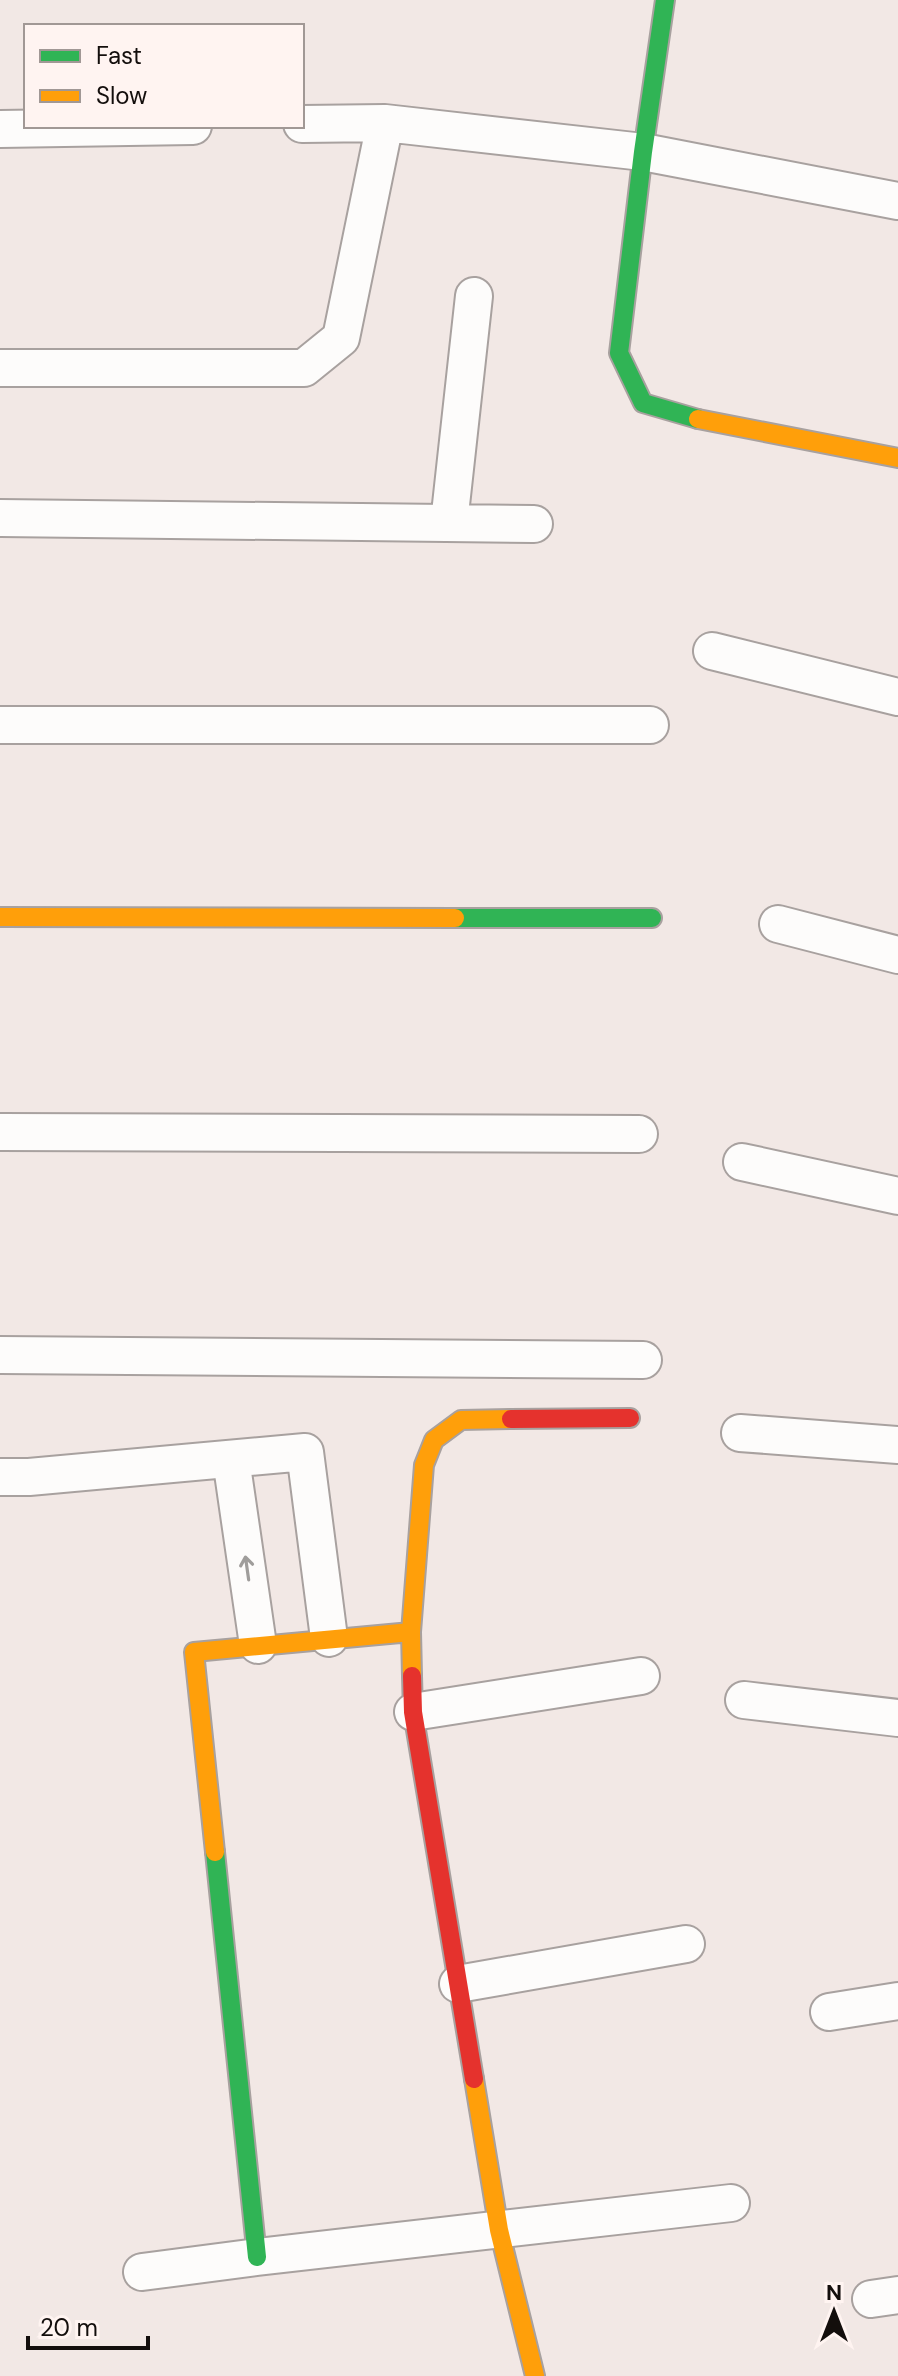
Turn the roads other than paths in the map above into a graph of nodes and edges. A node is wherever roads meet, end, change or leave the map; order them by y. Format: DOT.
graph roads {
  1 [pos="665,0"];
  2 [pos="385,123"];
  3 [pos="304,124"];
  4 [pos="64,128"];
  5 [pos="0,129"];
  6 [pos="643,152"];
  7 [pos="898,201"];
  8 [pos="474,296"];
  9 [pos="0,368"];
  10 [pos="898,458"];
  11 [pos="0,518"];
  12 [pos="449,523"];
  13 [pos="534,524"];
  14 [pos="712,651"];
  15 [pos="898,697"];
  16 [pos="0,725"];
  17 [pos="650,725"];
  18 [pos="0,917"];
  19 [pos="652,918"];
  20 [pos="778,924"];
  21 [pos="898,955"];
  22 [pos="0,1132"];
  23 [pos="639,1134"];
  24 [pos="742,1162"];
  25 [pos="898,1196"];
  26 [pos="0,1355"];
  27 [pos="643,1360"];
  28 [pos="630,1418"];
  29 [pos="740,1433"];
  30 [pos="898,1445"];
  31 [pos="231,1459"];
  32 [pos="0,1477"];
  33 [pos="411,1632"];
  34 [pos="329,1638"];
  35 [pos="258,1645"];
  36 [pos="641,1676"];
  37 [pos="744,1700"];
  38 [pos="413,1712"];
  39 [pos="898,1718"];
  40 [pos="686,1944"];
  41 [pos="458,1984"];
  42 [pos="898,2001"];
  43 [pos="829,2012"];
  44 [pos="731,2203"];
  45 [pos="499,2230"];
  46 [pos="257,2257"];
  47 [pos="142,2272"];
  48 [pos="535,2376"];
  1 -- 6 [label="street"];
  2 -- 3 [label="street"];
  2 -- 6 [label="street"];
  2 -- 9 [label="street"];
  4 -- 5 [label="street"];
  6 -- 7 [label="street"];
  6 -- 10 [label="street"];
  8 -- 12 [label="street"];
  11 -- 12 [label="street"];
  12 -- 13 [label="street"];
  14 -- 15 [label="street"];
  16 -- 17 [label="street"];
  18 -- 19 [label="street"];
  20 -- 21 [label="street"];
  22 -- 23 [label="street"];
  24 -- 25 [label="street"];
  26 -- 27 [label="street"];
  28 -- 33 [label="street"];
  29 -- 30 [label="street"];
  31 -- 32 [label="street"];
  31 -- 34 [label="street"];
  35 -- 31 [label="street, one-way"];
  33 -- 34 [label="street"];
  33 -- 38 [label="street"];
  34 -- 35 [label="street"];
  35 -- 46 [label="street"];
  36 -- 38 [label="street"];
  37 -- 39 [label="street"];
  38 -- 41 [label="street"];
  40 -- 41 [label="street"];
  41 -- 45 [label="street"];
  42 -- 43 [label="street"];
  44 -- 45 [label="street"];
  45 -- 46 [label="street"];
  45 -- 48 [label="street"];
  46 -- 47 [label="street"];
}
